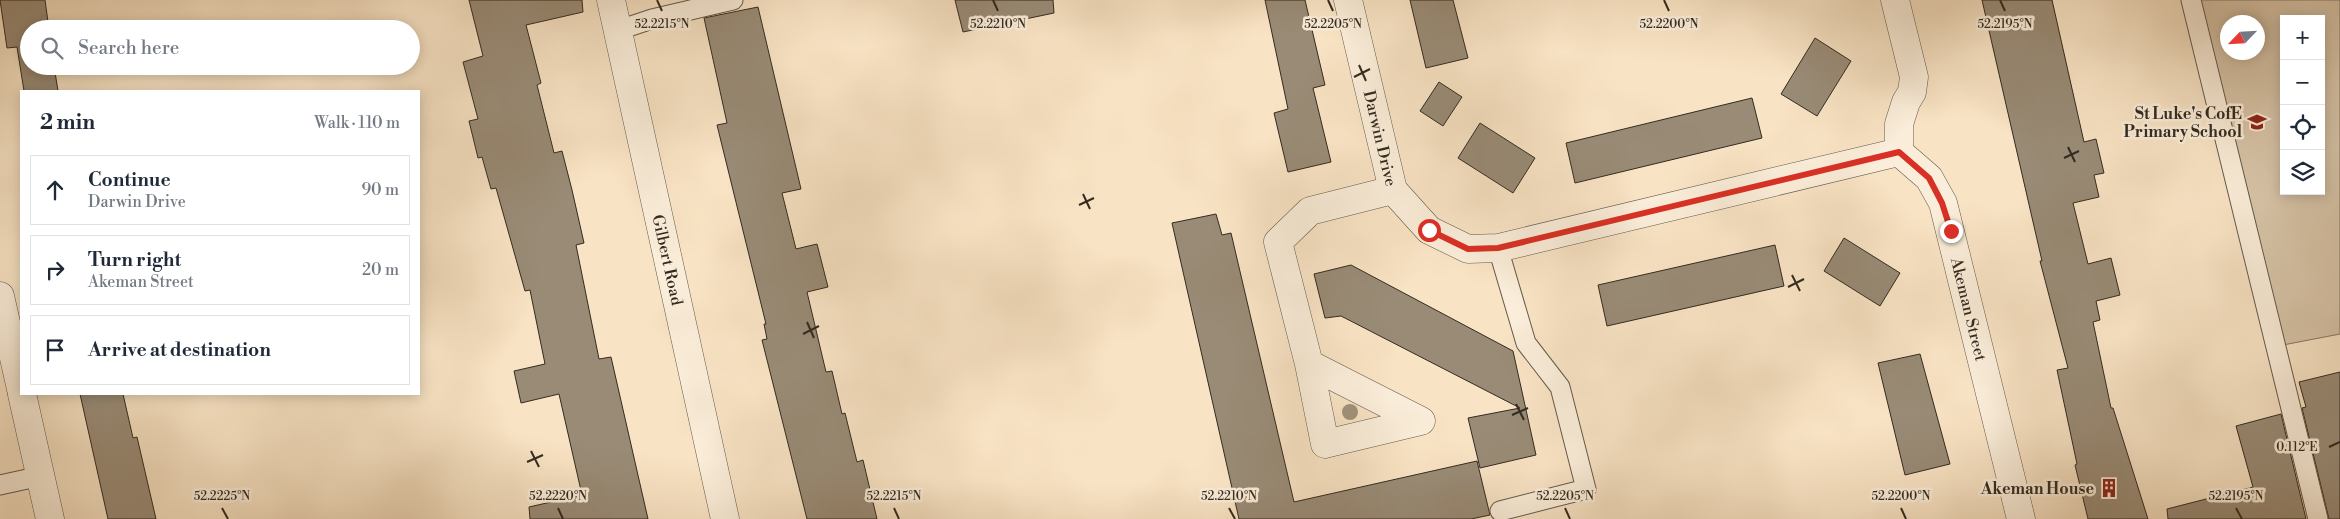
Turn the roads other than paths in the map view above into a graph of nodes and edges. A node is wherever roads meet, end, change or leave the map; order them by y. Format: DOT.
graph roads {
  1 [pos="611,0"];
  2 [pos="733,0"];
  3 [pos="1348,0"];
  4 [pos="1895,0"];
  5 [pos="2191,0"];
  6 [pos="619,30"];
  7 [pos="1899,152"];
  8 [pos="1393,190"];
  9 [pos="1498,248"];
  10 [pos="0,296"];
  11 [pos="1309,364"];
  12 [pos="20,385"];
  13 [pos="22,395"];
  14 [pos="41,476"];
  15 [pos="0,485"];
  16 [pos="1500,512"];
  17 [pos="50,519"];
  18 [pos="725,519"];
  19 [pos="2021,519"];
  20 [pos="2318,519"];
  1 -- 6 [label="street, Gilbert Road"];
  2 -- 6 [label="lane"];
  3 -- 8 [label="street, Darwin Drive"];
  4 -- 7 [label="street"];
  5 -- 20 [label="lane"];
  6 -- 18 [label="street, Gilbert Road"];
  7 -- 9 [label="street, Darwin Drive"];
  7 -- 19 [label="street, Akeman Street"];
  8 -- 9 [label="street, Darwin Drive"];
  8 -- 11 [label="street"];
  9 -- 16 [label="lane"];
  10 -- 12 [label="street"];
  13 -- 14 [label="street"];
  14 -- 15 [label="lane"];
  14 -- 17 [label="street"];
}
